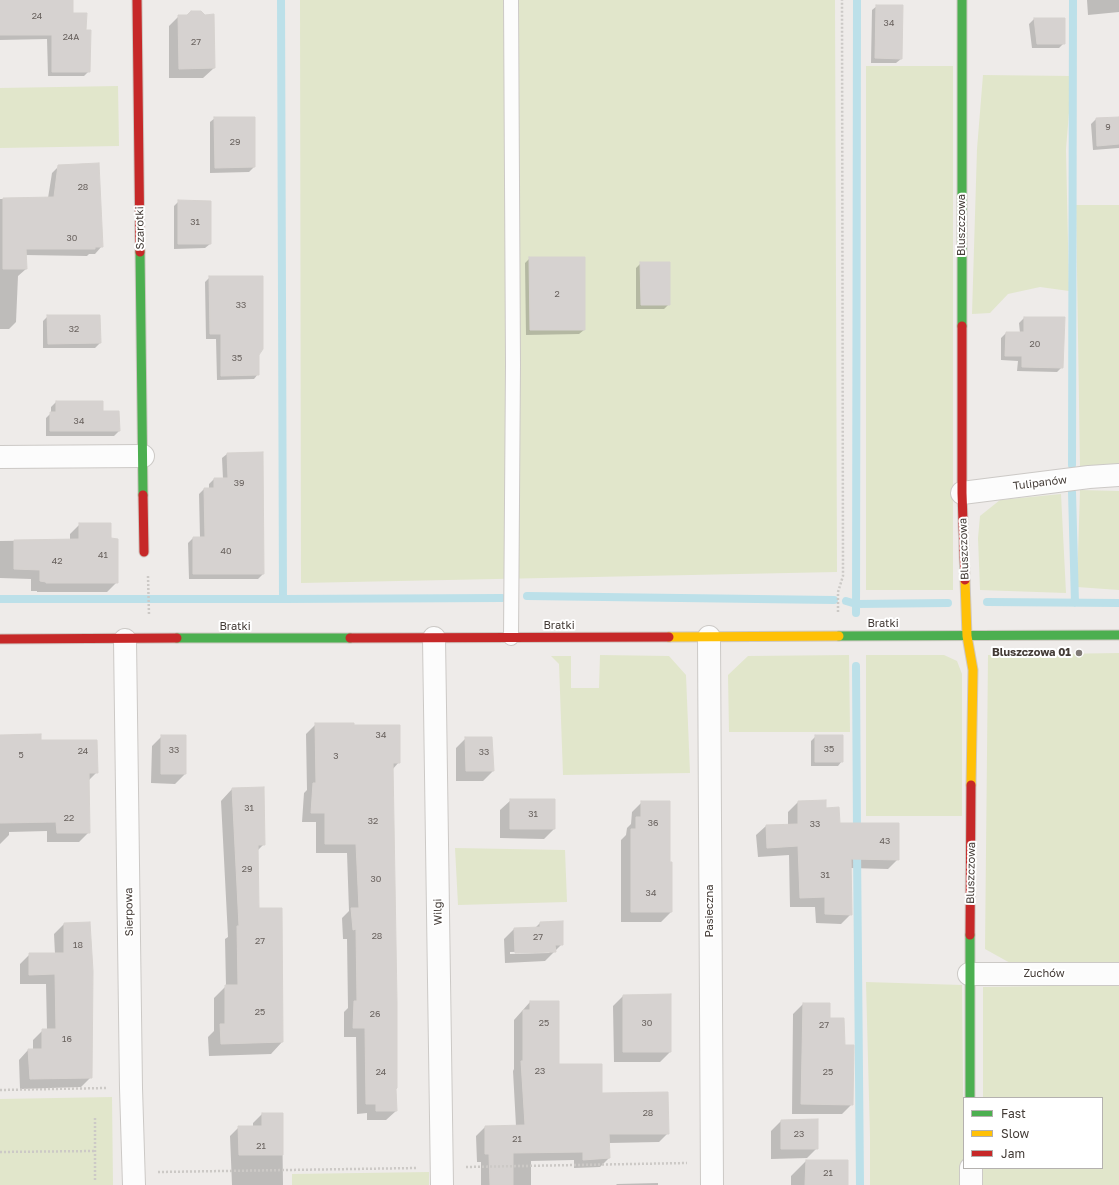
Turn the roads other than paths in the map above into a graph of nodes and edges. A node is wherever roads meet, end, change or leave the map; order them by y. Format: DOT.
graph roads {
  1 [pos="137,0"];
  2 [pos="511,0"];
  3 [pos="962,0"];
  4 [pos="143,456"];
  5 [pos="0,457"];
  6 [pos="1119,475"];
  7 [pos="962,493"];
  8 [pos="144,552"];
  9 [pos="1119,635"];
  10 [pos="967,636"];
  11 [pos="709,637"];
  12 [pos="434,638"];
  13 [pos="511,638"];
  14 [pos="0,640"];
  15 [pos="125,640"];
  16 [pos="969,974"];
  17 [pos="1119,974"];
  18 [pos="970,1097"];
  19 [pos="971,1169"];
  20 [pos="442,1176"];
  21 [pos="134,1179"];
  22 [pos="712,1185"];
  23 [pos="971,1185"];
  1 -- 4 [label="street, Szarotki"];
  2 -- 13 [label="lane"];
  3 -- 7 [label="street, Bluszczowa"];
  4 -- 5 [label="street"];
  4 -- 8 [label="street, Szarotki"];
  6 -- 7 [label="street, Tulipanów"];
  7 -- 10 [label="street, Bluszczowa"];
  9 -- 10 [label="street, Bratki"];
  10 -- 11 [label="street, Bratki"];
  10 -- 16 [label="street, Bluszczowa"];
  11 -- 13 [label="street, Bratki"];
  11 -- 22 [label="street, Pasieczna"];
  12 -- 13 [label="street, Bratki"];
  12 -- 15 [label="street, Bratki"];
  12 -- 20 [label="street, Wilgi"];
  14 -- 15 [label="street, Bratki"];
  15 -- 21 [label="street, Sierpowa"];
  16 -- 17 [label="street, Zuchów"];
  16 -- 18 [label="street, Bluszczowa"];
  19 -- 23 [label="street"];
}
